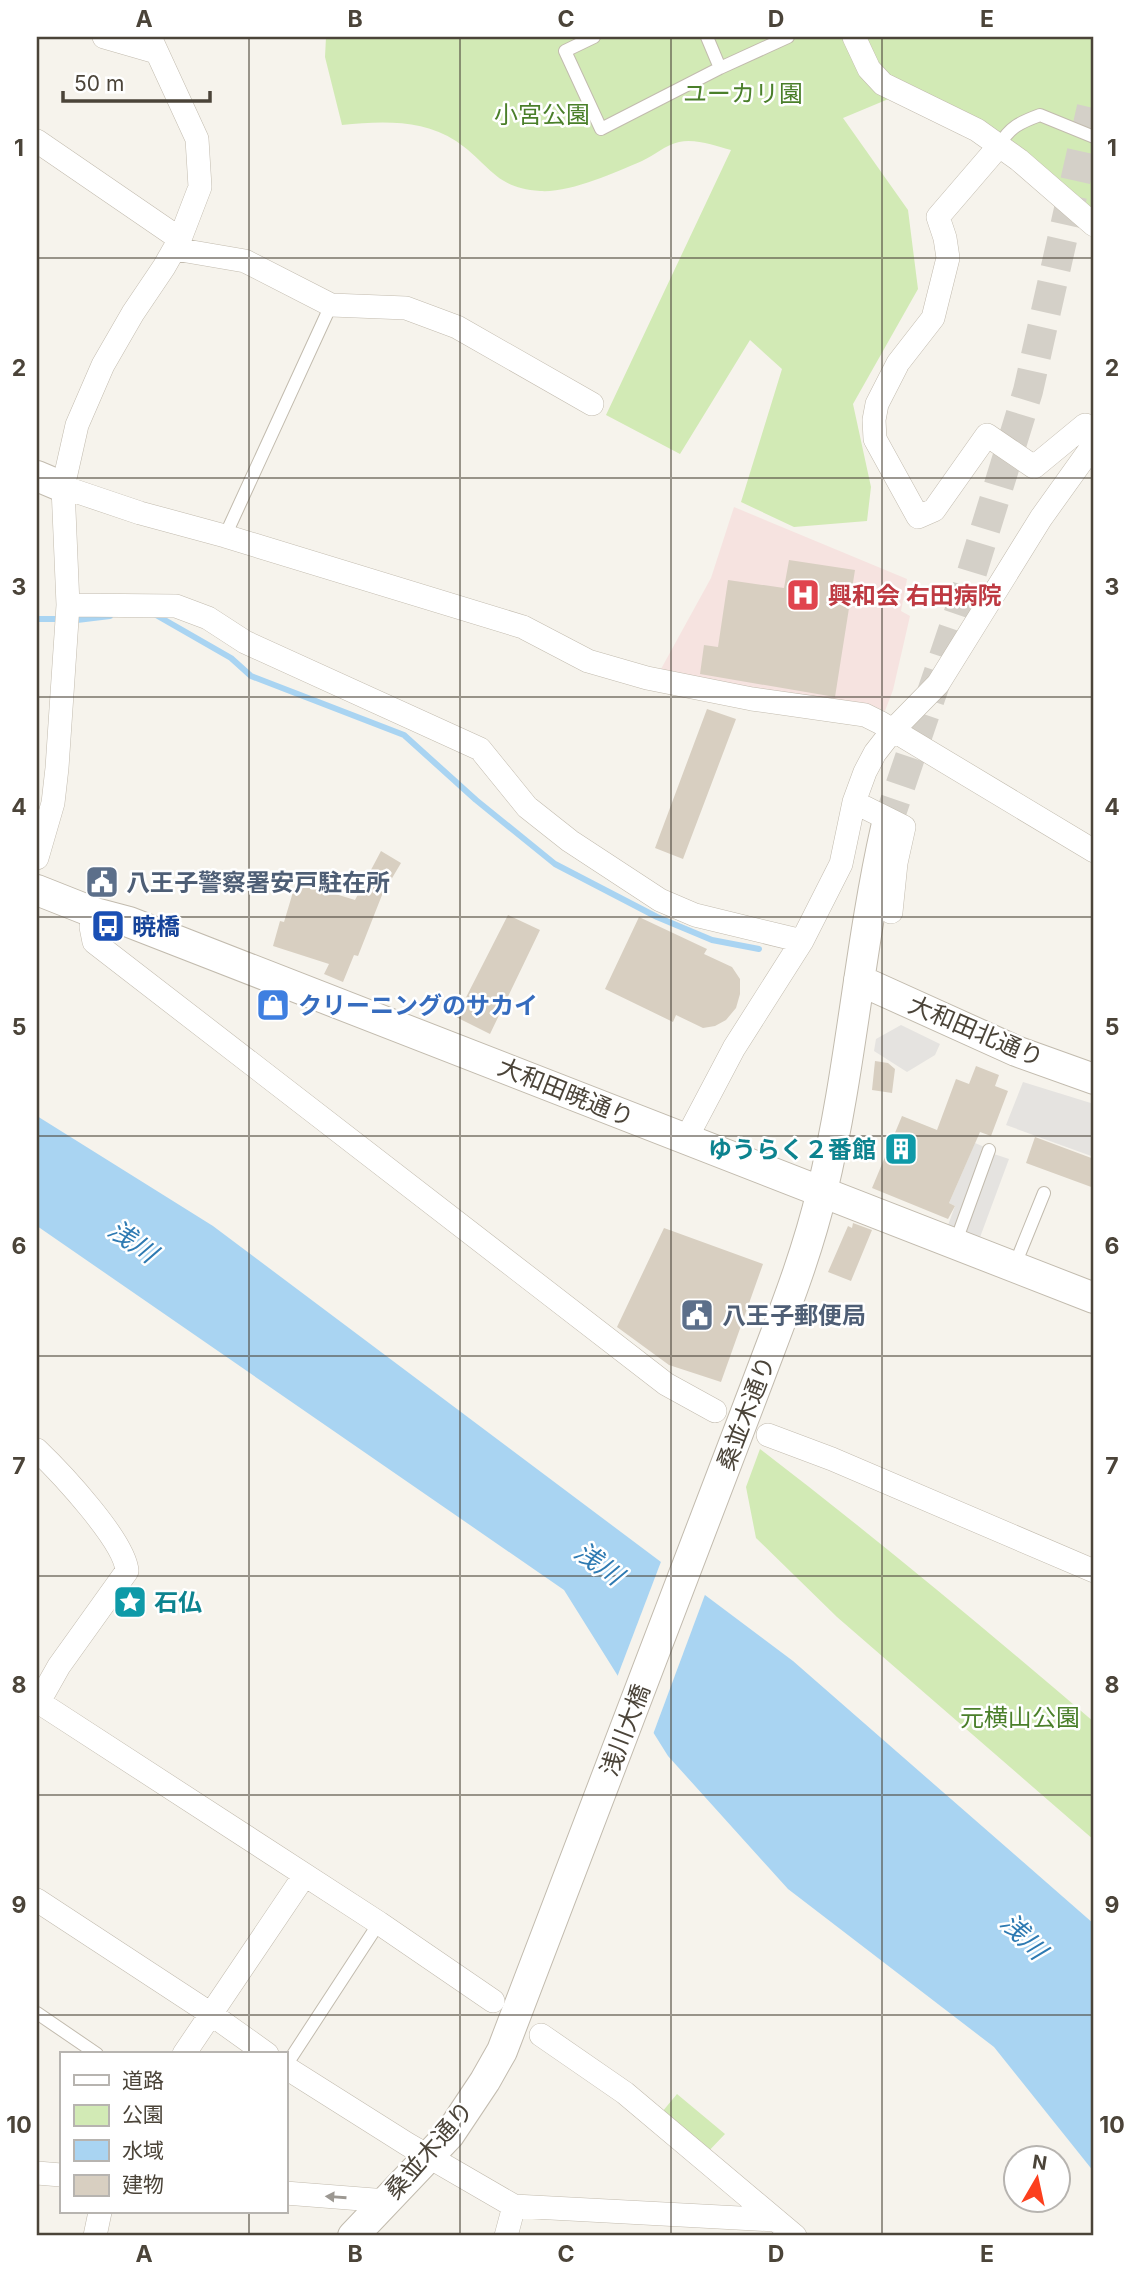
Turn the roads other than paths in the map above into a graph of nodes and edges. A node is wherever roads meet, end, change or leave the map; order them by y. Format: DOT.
graph roads {
  1 [pos="104,37"];
  2 [pos="594,37"];
  3 [pos="707,37"];
  4 [pos="788,37"];
  5 [pos="854,37"];
  6 [pos="153,44"];
  7 [pos="720,68"];
  8 [pos="1094,136"];
  9 [pos="37,141"];
  10 [pos="999,146"];
  11 [pos="1094,225"];
  12 [pos="178,244"];
  13 [pos="331,305"];
  14 [pos="592,404"];
  15 [pos="1094,428"];
  16 [pos="1094,444"];
  17 [pos="50,482"];
  18 [pos="225,536"];
  19 [pos="68,605"];
  20 [pos="893,730"];
  21 [pos="854,802"];
  22 [pos="886,828"];
  23 [pos="1094,851"];
  24 [pos="37,858"];
  25 [pos="37,890"];
  26 [pos="891,912"];
  27 [pos="95,913"];
  28 [pos="802,941"];
  29 [pos="859,980"];
  30 [pos="1094,1079"];
  31 [pos="686,1139"];
  32 [pos="989,1150"];
  33 [pos="822,1192"];
  34 [pos="1044,1193"];
  35 [pos="955,1244"];
  36 [pos="1014,1268"];
  37 [pos="1094,1298"];
  38 [pos="715,1411"];
  39 [pos="768,1435"];
  40 [pos="37,1450"];
  41 [pos="706,1519"];
  42 [pos="1094,1570"];
  43 [pos="37,1702"];
  44 [pos="304,1876"];
  45 [pos="37,1900"];
  46 [pos="379,1923"];
  47 [pos="545,1942"];
  48 [pos="493,2001"];
  49 [pos="37,2013"];
  50 [pos="211,2014"];
  51 [pos="541,2035"];
  52 [pos="94,2052"];
  53 [pos="185,2052"];
  54 [pos="264,2052"];
  55 [pos="287,2064"];
  56 [pos="287,2068"];
  57 [pos="429,2157"];
  58 [pos="37,2173"];
  59 [pos="60,2175"];
  60 [pos="287,2193"];
  61 [pos="387,2201"];
  62 [pos="514,2206"];
  63 [pos="100,2214"];
  64 [pos="776,2220"];
  65 [pos="95,2236"];
  66 [pos="353,2236"];
  67 [pos="506,2236"];
  68 [pos="795,2236"];
  1 -- 6 [label="street"];
  2 -- 7 [label="lane"];
  3 -- 7 [label="lane"];
  4 -- 7 [label="lane"];
  5 -- 10 [label="street"];
  6 -- 12 [label="street"];
  8 -- 10 [label="lane"];
  9 -- 12 [label="street"];
  10 -- 11 [label="street"];
  10 -- 15 [label="street"];
  12 -- 13 [label="street"];
  12 -- 17 [label="street"];
  13 -- 14 [label="street"];
  13 -- 18 [label="lane"];
  16 -- 20 [label="street"];
  17 -- 18 [label="street"];
  17 -- 19 [label="street"];
  18 -- 20 [label="street"];
  19 -- 24 [label="street"];
  19 -- 28 [label="street"];
  20 -- 21 [label="street"];
  20 -- 23 [label="street"];
  21 -- 26 [label="street"];
  21 -- 28 [label="street"];
  22 -- 29 [label="street, 桑並木通り"];
  25 -- 27 [label="street, 大和田暁通り"];
  27 -- 31 [label="street, 大和田暁通り"];
  27 -- 38 [label="street"];
  28 -- 31 [label="street"];
  29 -- 30 [label="street, 大和田北通り"];
  29 -- 33 [label="street, 桑並木通り"];
  31 -- 33 [label="street, 大和田暁通り"];
  32 -- 35 [label="lane"];
  33 -- 35 [label="street, 大和田暁通り"];
  33 -- 41 [label="street, 桑並木通り"];
  34 -- 36 [label="lane"];
  35 -- 36 [label="street, 大和田暁通り"];
  36 -- 37 [label="street, 大和田暁通り"];
  39 -- 42 [label="street"];
  40 -- 43 [label="street"];
  41 -- 47 [label="street, 浅川大橋"];
  43 -- 44 [label="street"];
  44 -- 46 [label="street"];
  44 -- 50 [label="street"];
  45 -- 50 [label="street"];
  46 -- 48 [label="street"];
  46 -- 55 [label="lane"];
  47 -- 57 [label="street, 桑並木通り"];
  49 -- 52 [label="lane"];
  50 -- 53 [label="street"];
  50 -- 54 [label="street"];
  51 -- 64 [label="street"];
  56 -- 57 [label="street"];
  57 -- 61 [label="street, 桑並木通り"];
  57 -- 62 [label="street"];
  58 -- 59 [label="street"];
  61 -- 60 [label="street, one-way"];
  61 -- 66 [label="street, 桑並木通り"];
  62 -- 64 [label="street"];
  62 -- 67 [label="street"];
  63 -- 65 [label="street"];
  64 -- 68 [label="street"];
}
